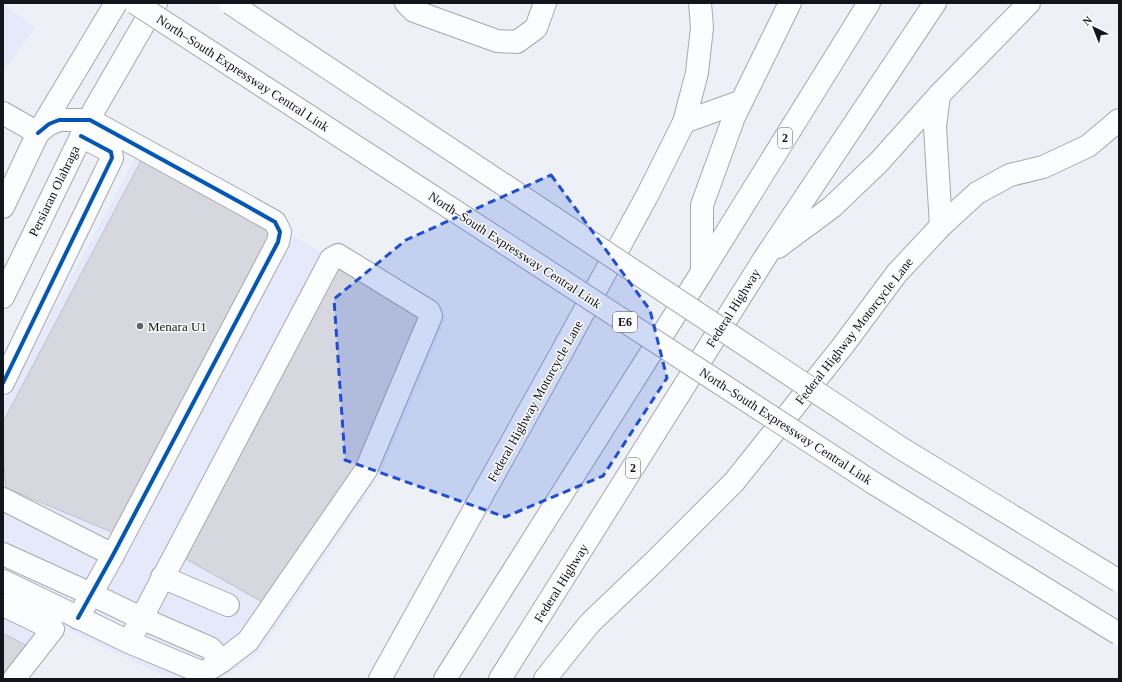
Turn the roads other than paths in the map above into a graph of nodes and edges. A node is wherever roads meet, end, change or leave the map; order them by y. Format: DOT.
graph roads {
  1 [pos="116,3"];
  2 [pos="135,3"];
  3 [pos="156,3"];
  4 [pos="230,3"];
  5 [pos="406,3"];
  6 [pos="545,3"];
  7 [pos="700,3"];
  8 [pos="790,3"];
  9 [pos="869,3"];
  10 [pos="935,3"];
  11 [pos="1027,5"];
  12 [pos="939,95"];
  13 [pos="742,101"];
  14 [pos="4,117"];
  15 [pos="1119,120"];
  16 [pos="684,122"];
  17 [pos="85,128"];
  18 [pos="38,133"];
  19 [pos="3,207"];
  20 [pos="941,226"];
  21 [pos="766,256"];
  22 [pos="702,272"];
  23 [pos="3,297"];
  24 [pos="3,383"];
  25 [pos="3,498"];
  26 [pos="3,554"];
  27 [pos="113,555"];
  28 [pos="162,577"];
  29 [pos="3,581"];
  30 [pos="1119,581"];
  31 [pos="91,594"];
  32 [pos="3,605"];
  33 [pos="228,605"];
  34 [pos="78,618"];
  35 [pos="141,618"];
  36 [pos="1119,634"];
  37 [pos="128,642"];
  38 [pos="222,661"];
  39 [pos="14,679"];
  40 [pos="380,679"];
  41 [pos="445,679"];
  42 [pos="500,679"];
  43 [pos="545,679"];
  1 -- 18 [label="main road"];
  2 -- 36 [label="main road, North–South Expressway Central Link / E6, bridge"];
  3 -- 17 [label="main road, Persiaran Olahraga"];
  4 -- 30 [label="main road, bridge"];
  5 -- 6 [label="main road"];
  7 -- 16 [label="main road, Federal Highway Motorcycle Lane"];
  8 -- 13 [label="main road"];
  9 -- 22 [label="main road, 2"];
  10 -- 21 [label="main road, Federal Highway / 2"];
  11 -- 12 [label="main road"];
  12 -- 20 [label="main road"];
  12 -- 21 [label="main road"];
  13 -- 16 [label="main road"];
  13 -- 22 [label="main road"];
  14 -- 18 [label="main road"];
  15 -- 20 [label="main road, Federal Highway Motorcycle Lane"];
  16 -- 40 [label="main road, Federal Highway Motorcycle Lane"];
  17 -- 18 [label="main road"];
  17 -- 23 [label="main road, Persiaran Olahraga"];
  17 -- 24 [label="main road"];
  17 -- 27 [label="main road"];
  18 -- 19 [label="main road"];
  20 -- 43 [label="main road, Federal Highway Motorcycle Lane"];
  21 -- 42 [label="main road, Federal Highway / 2"];
  22 -- 41 [label="main road, 2"];
  25 -- 27 [label="main road"];
  26 -- 31 [label="main road"];
  27 -- 31 [label="main road"];
  28 -- 33 [label="main road"];
  28 -- 35 [label="main road"];
  28 -- 38 [label="main road"];
  29 -- 34 [label="main road"];
  31 -- 34 [label="main road"];
  31 -- 35 [label="main road"];
  32 -- 39 [label="main road"];
  34 -- 37 [label="main road"];
  35 -- 37 [label="main road"];
  35 -- 38 [label="main road"];
  37 -- 38 [label="main road"];
}
